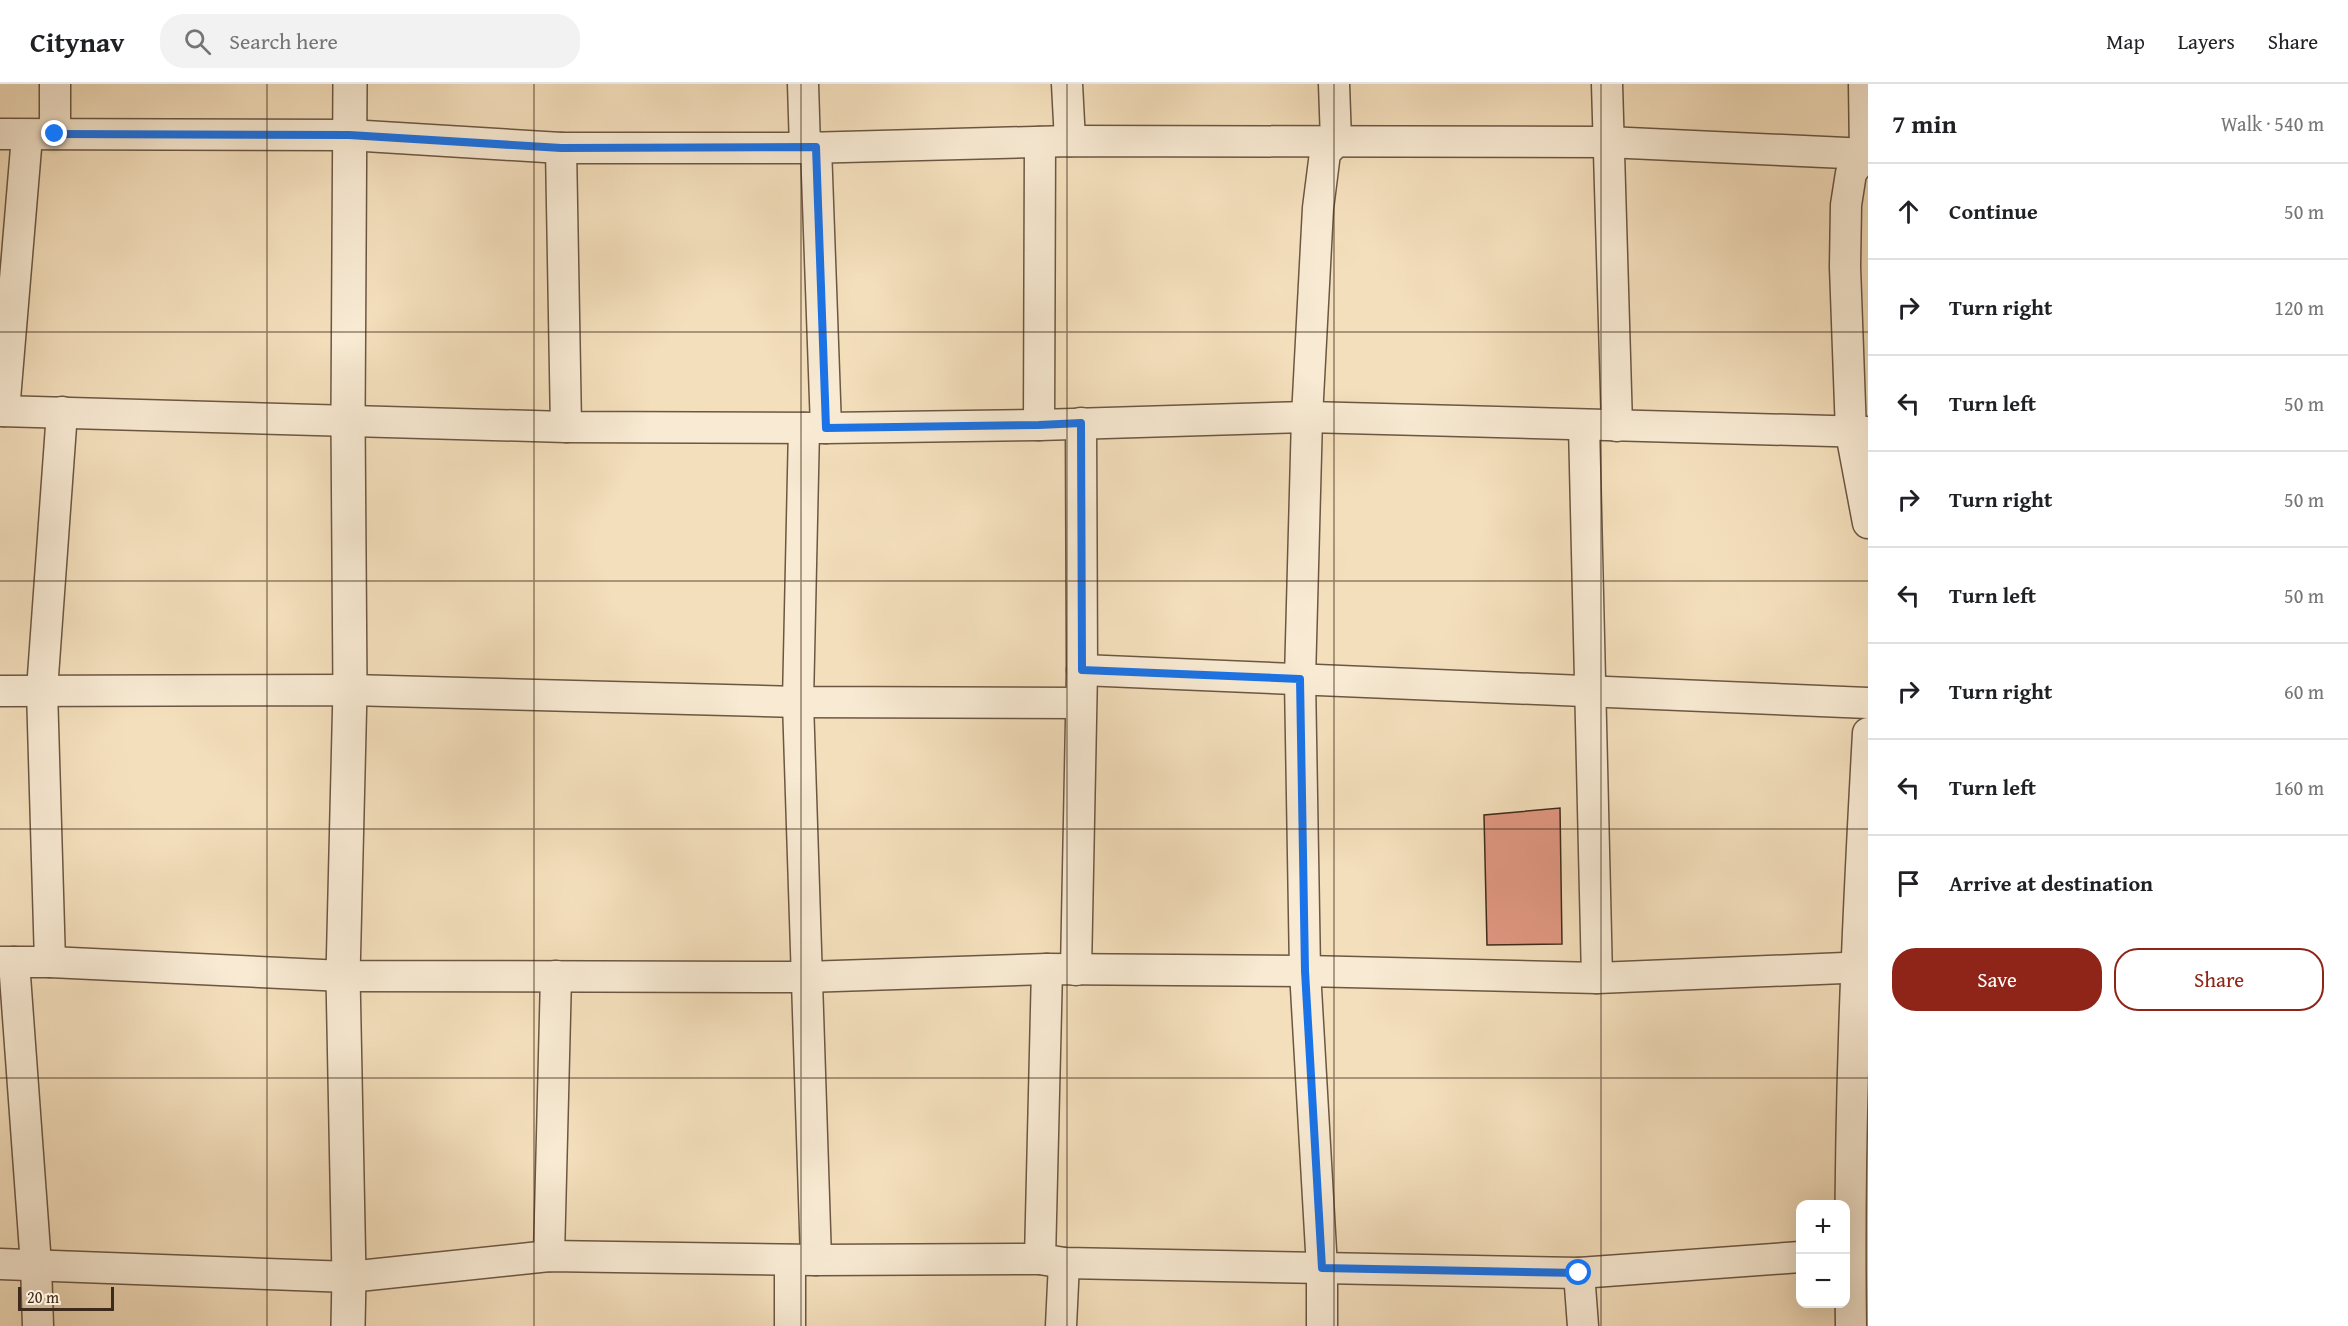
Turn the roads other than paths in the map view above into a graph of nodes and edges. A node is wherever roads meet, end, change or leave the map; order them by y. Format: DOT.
graph roads {
  1 [pos="55,84"];
  2 [pos="350,84"];
  3 [pos="803,84"];
  4 [pos="1067,84"];
  5 [pos="1334,84"];
  6 [pos="1607,84"];
  7 [pos="1864,84"];
  8 [pos="27,134"];
  9 [pos="349,135"];
  10 [pos="1070,141"];
  11 [pos="1336,141"];
  12 [pos="1040,142"];
  13 [pos="1607,142"];
  14 [pos="811,147"];
  15 [pos="561,148"];
  16 [pos="1866,154"];
  17 [pos="2,411"];
  18 [pos="62,412"];
  19 [pos="1307,417"];
  20 [pos="348,420"];
  21 [pos="1081,423"];
  22 [pos="1039,425"];
  23 [pos="1584,425"];
  24 [pos="1617,426"];
  25 [pos="566,427"];
  26 [pos="815,428"];
  27 [pos="1860,433"];
  28 [pos="1868,523"];
  29 [pos="1082,670"];
  30 [pos="1300,679"];
  31 [pos="42,690"];
  32 [pos="350,690"];
  33 [pos="1591,690"];
  34 [pos="0,692"];
  35 [pos="798,702"];
  36 [pos="1868,703"];
  37 [pos="1080,704"];
  38 [pos="1868,733"];
  39 [pos="7,962"];
  40 [pos="51,962"];
  41 [pos="1862,966"];
  42 [pos="1061,970"];
  43 [pos="1305,971"];
  44 [pos="343,976"];
  45 [pos="556,976"];
  46 [pos="805,976"];
  47 [pos="1597,978"];
  48 [pos="1854,1254"];
  49 [pos="549,1256"];
  50 [pos="1796,1257"];
  51 [pos="803,1260"];
  52 [pos="1052,1261"];
  53 [pos="0,1264"];
  54 [pos="36,1264"];
  55 [pos="1322,1268"];
  56 [pos="1579,1273"];
  57 [pos="349,1277"];
  58 [pos="38,1326"];
  59 [pos="348,1326"];
  60 [pos="790,1326"];
  61 [pos="1061,1326"];
  62 [pos="1322,1326"];
  63 [pos="1583,1326"];
  64 [pos="1851,1326"];
  1 -- 8 [label="street"];
  2 -- 9 [label="street"];
  3 -- 14 [label="street"];
  4 -- 10 [label="street"];
  5 -- 11 [label="street"];
  6 -- 13 [label="street"];
  7 -- 16 [label="street"];
  8 -- 9 [label="street"];
  8 -- 17 [label="street"];
  9 -- 15 [label="street"];
  9 -- 20 [label="street"];
  10 -- 11 [label="street"];
  10 -- 12 [label="street"];
  11 -- 13 [label="street"];
  11 -- 19 [label="street"];
  12 -- 14 [label="street"];
  12 -- 22 [label="street"];
  13 -- 16 [label="street"];
  13 -- 24 [label="street"];
  14 -- 15 [label="street"];
  14 -- 26 [label="street"];
  15 -- 25 [label="street"];
  16 -- 27 [label="street"];
  17 -- 18 [label="street"];
  18 -- 20 [label="street"];
  18 -- 31 [label="street"];
  19 -- 21 [label="street"];
  19 -- 23 [label="street"];
  19 -- 30 [label="street"];
  20 -- 25 [label="street"];
  20 -- 32 [label="street"];
  21 -- 22 [label="street"];
  21 -- 29 [label="street"];
  22 -- 26 [label="street"];
  23 -- 24 [label="street"];
  23 -- 33 [label="street"];
  24 -- 27 [label="street"];
  25 -- 26 [label="street"];
  26 -- 35 [label="street"];
  27 -- 28 [label="street"];
  29 -- 30 [label="street"];
  29 -- 37 [label="street"];
  30 -- 33 [label="street"];
  30 -- 43 [label="street"];
  31 -- 32 [label="street"];
  31 -- 34 [label="street"];
  31 -- 40 [label="street"];
  32 -- 35 [label="street"];
  32 -- 44 [label="street"];
  33 -- 36 [label="street"];
  33 -- 47 [label="street"];
  35 -- 37 [label="street"];
  35 -- 46 [label="street"];
  37 -- 42 [label="street"];
  38 -- 41 [label="street"];
  39 -- 40 [label="street"];
  39 -- 54 [label="street"];
  40 -- 44 [label="street"];
  41 -- 47 [label="street"];
  41 -- 48 [label="street"];
  42 -- 43 [label="street"];
  42 -- 46 [label="street"];
  42 -- 52 [label="street"];
  43 -- 47 [label="street"];
  43 -- 55 [label="street"];
  44 -- 45 [label="street"];
  44 -- 57 [label="street"];
  45 -- 46 [label="street"];
  45 -- 49 [label="street"];
  46 -- 51 [label="street"];
  48 -- 64 [label="street"];
  49 -- 51 [label="street"];
  49 -- 57 [label="street"];
  50 -- 56 [label="street"];
  51 -- 52 [label="street"];
  51 -- 60 [label="street"];
  52 -- 55 [label="street"];
  52 -- 61 [label="street"];
  53 -- 54 [label="street"];
  54 -- 57 [label="street"];
  54 -- 58 [label="street"];
  55 -- 56 [label="street"];
  55 -- 62 [label="street"];
  56 -- 63 [label="street"];
  57 -- 59 [label="street"];
}
